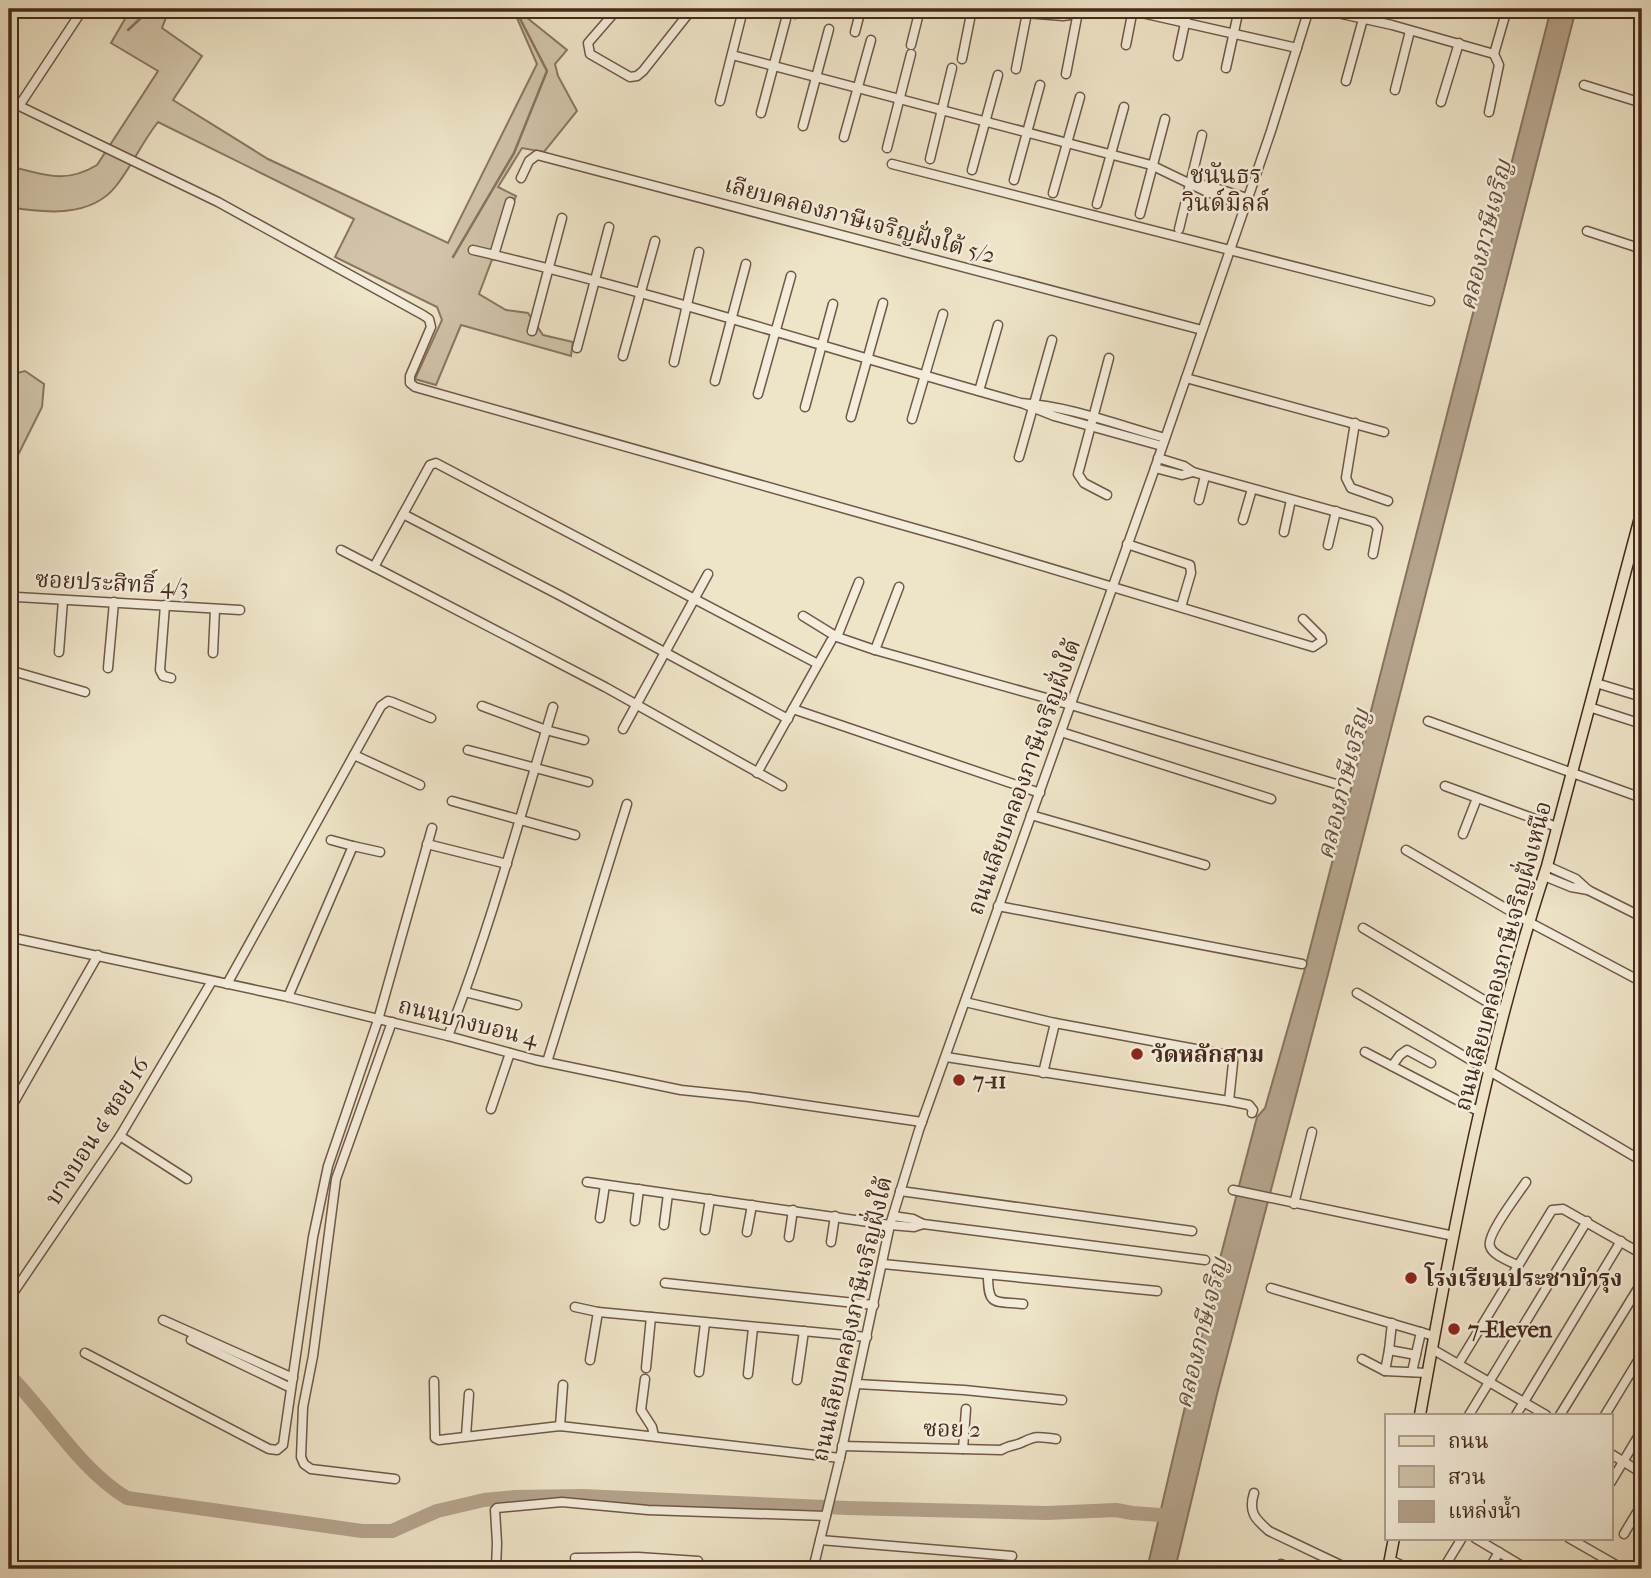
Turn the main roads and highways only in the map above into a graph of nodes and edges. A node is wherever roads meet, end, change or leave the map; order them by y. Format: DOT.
graph roads {
  1 [pos="1642,510"];
  2 [pos="1420,1414"];
  3 [pos="1394,1540"];
  4 [pos="1389,1565"];
  1 -- 2 [label="main road, ถนนเลียบคลองภาษีเจริญฝั่งเหนือ"];
  3 -- 4 [label="main road"];
}
